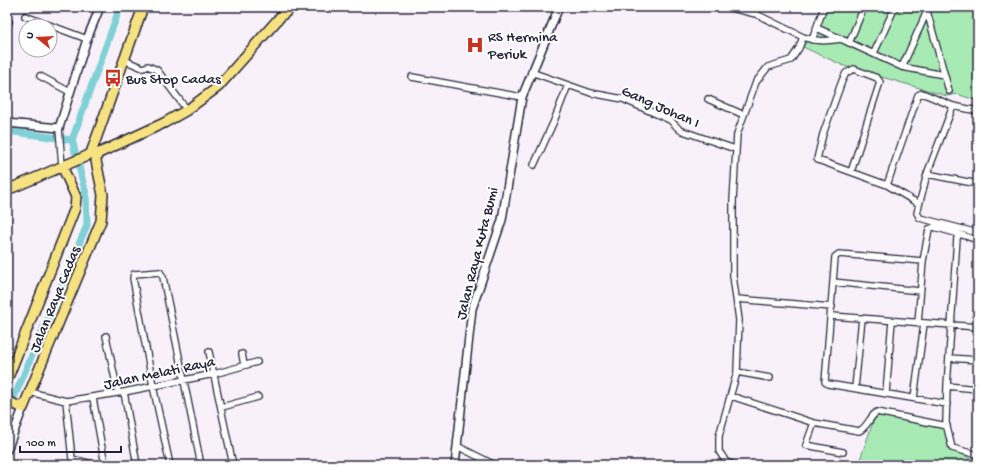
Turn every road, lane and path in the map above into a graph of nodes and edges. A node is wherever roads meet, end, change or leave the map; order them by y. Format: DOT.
graph roads {
  1 [pos="100,7"];
  2 [pos="143,7"];
  3 [pos="292,7"];
  4 [pos="559,7"];
  5 [pos="727,7"];
  6 [pos="824,7"];
  7 [pos="864,7"];
  8 [pos="895,7"];
  9 [pos="928,9"];
  10 [pos="25,16"];
  11 [pos="817,28"];
  12 [pos="803,36"];
  13 [pos="87,39"];
  14 [pos="841,39"];
  15 [pos="812,40"];
  16 [pos="849,43"];
  17 [pos="874,53"];
  18 [pos="124,60"];
  19 [pos="902,67"];
  20 [pos="531,72"];
  21 [pos="944,75"];
  22 [pos="40,76"];
  23 [pos="412,77"];
  24 [pos="568,86"];
  25 [pos="949,91"];
  26 [pos="70,92"];
  27 [pos="522,97"];
  28 [pos="708,99"];
  29 [pos="953,106"];
  30 [pos="187,110"];
  31 [pos="978,111"];
  32 [pos="744,115"];
  33 [pos="7,123"];
  34 [pos="59,132"];
  35 [pos="735,149"];
  36 [pos="63,164"];
  37 [pos="534,165"];
  38 [pos="851,172"];
  39 [pos="927,174"];
  40 [pos="978,184"];
  41 [pos="887,185"];
  42 [pos="7,190"];
  43 [pos="919,204"];
  44 [pos="7,206"];
  45 [pos="7,223"];
  46 [pos="978,233"];
  47 [pos="959,234"];
  48 [pos="978,240"];
  49 [pos="923,261"];
  50 [pos="833,282"];
  51 [pos="920,291"];
  52 [pos="737,299"];
  53 [pos="832,307"];
  54 [pos="832,316"];
  55 [pos="862,318"];
  56 [pos="892,321"];
  57 [pos="921,323"];
  58 [pos="952,325"];
  59 [pos="978,327"];
  60 [pos="106,336"];
  61 [pos="209,352"];
  62 [pos="242,354"];
  63 [pos="949,358"];
  64 [pos="978,360"];
  65 [pos="257,362"];
  66 [pos="244,366"];
  67 [pos="737,372"];
  68 [pos="214,374"];
  69 [pos="770,378"];
  70 [pos="184,379"];
  71 [pos="7,380"];
  72 [pos="153,386"];
  73 [pos="947,386"];
  74 [pos="855,388"];
  75 [pos="978,389"];
  76 [pos="30,392"];
  77 [pos="121,393"];
  78 [pos="886,393"];
  79 [pos="731,396"];
  80 [pos="258,397"];
  81 [pos="93,398"];
  82 [pos="914,398"];
  83 [pos="7,401"];
  84 [pos="66,401"];
  85 [pos="947,404"];
  86 [pos="20,407"];
  87 [pos="222,407"];
  88 [pos="814,423"];
  89 [pos="947,426"];
  90 [pos="8,446"];
  91 [pos="457,446"];
  92 [pos="843,452"];
  93 [pos="978,455"];
  94 [pos="96,465"];
  95 [pos="105,465"];
  96 [pos="137,465"];
  97 [pos="170,465"];
  98 [pos="201,465"];
  99 [pos="232,465"];
  100 [pos="455,465"];
  101 [pos="494,465"];
  102 [pos="734,465"];
  1 -- 13 [label="street"];
  2 -- 18 [label="main road"];
  3 -- 30 [label="main road"];
  4 -- 20 [label="street, Jalan Raya Kuta Bumi"];
  5 -- 12 [label="street"];
  6 -- 11 [label="street"];
  7 -- 16 [label="street"];
  8 -- 17 [label="street"];
  9 -- 19 [label="street"];
  9 -- 21 [label="street"];
  10 -- 13 [label="street"];
  11 -- 14 [label="street"];
  11 -- 15 [label="street"];
  12 -- 15 [label="street"];
  12 -- 32 [label="street"];
  13 -- 26 [label="street"];
  14 -- 15 [label="street"];
  14 -- 16 [label="street"];
  16 -- 17 [label="street"];
  17 -- 19 [label="street"];
  18 -- 30 [label="street"];
  18 -- 36 [label="main road"];
  19 -- 21 [label="street"];
  20 -- 24 [label="street, Gang Johan I"];
  20 -- 27 [label="street, Jalan Raya Kuta Bumi"];
  21 -- 25 [label="street"];
  22 -- 26 [label="street"];
  23 -- 27 [label="street"];
  24 -- 35 [label="street, Gang Johan I"];
  24 -- 37 [label="street"];
  26 -- 34 [label="street"];
  27 -- 91 [label="street, Jalan Raya Kuta Bumi"];
  28 -- 32 [label="street"];
  29 -- 31 [label="street"];
  29 -- 39 [label="street"];
  29 -- 41 [label="street"];
  30 -- 76 [label="main road, Jalan Raya Cadas"];
  32 -- 35 [label="street"];
  33 -- 34 [label="street"];
  34 -- 36 [label="street"];
  35 -- 52 [label="street"];
  36 -- 42 [label="main road"];
  36 -- 71 [label="main road, Jalan Raya Cadas"];
  38 -- 38 [label="street"];
  38 -- 41 [label="street"];
  39 -- 40 [label="street"];
  39 -- 43 [label="street"];
  41 -- 43 [label="street"];
  43 -- 46 [label="street"];
  44 -- 45 [label="street"];
  47 -- 48 [label="street"];
  47 -- 49 [label="street"];
  47 -- 58 [label="street"];
  49 -- 50 [label="street"];
  49 -- 51 [label="street"];
  50 -- 51 [label="street"];
  50 -- 53 [label="street"];
  51 -- 57 [label="street"];
  52 -- 53 [label="street"];
  52 -- 67 [label="street"];
  53 -- 54 [label="street"];
  54 -- 55 [label="street"];
  54 -- 74 [label="street"];
  55 -- 56 [label="street"];
  55 -- 74 [label="street"];
  56 -- 57 [label="street"];
  56 -- 78 [label="street"];
  57 -- 58 [label="street"];
  57 -- 82 [label="street"];
  58 -- 59 [label="street"];
  58 -- 63 [label="street"];
  60 -- 77 [label="street"];
  61 -- 68 [label="street"];
  62 -- 66 [label="street"];
  63 -- 64 [label="street"];
  63 -- 73 [label="street"];
  65 -- 66 [label="street, Jalan Melati Raya"];
  66 -- 68 [label="street, Jalan Melati Raya"];
  67 -- 69 [label="street"];
  67 -- 79 [label="street"];
  68 -- 70 [label="street, Jalan Melati Raya"];
  68 -- 87 [label="street"];
  70 -- 72 [label="street, Jalan Melati Raya"];
  70 -- 72 [label="street"];
  70 -- 98 [label="street"];
  72 -- 77 [label="street, Jalan Melati Raya"];
  72 -- 97 [label="street"];
  73 -- 75 [label="street"];
  73 -- 85 [label="street"];
  74 -- 78 [label="street"];
  76 -- 84 [label="street"];
  76 -- 86 [label="main road, Jalan Raya Cadas"];
  77 -- 81 [label="street, Jalan Melati Raya"];
  77 -- 96 [label="street"];
  78 -- 82 [label="street"];
  79 -- 88 [label="street"];
  79 -- 102 [label="street"];
  80 -- 87 [label="street"];
  81 -- 84 [label="street, Jalan Melati Raya"];
  81 -- 95 [label="street"];
  82 -- 85 [label="street"];
  83 -- 86 [label="main road"];
  84 -- 94 [label="street"];
  85 -- 89 [label="street"];
  86 -- 90 [label="street, Jalan Raya Cadas"];
  87 -- 99 [label="street"];
  88 -- 89 [label="street"];
  88 -- 92 [label="street"];
  89 -- 93 [label="street"];
  91 -- 100 [label="street, Jalan Raya Kuta Bumi"];
  91 -- 101 [label="street"];
}
